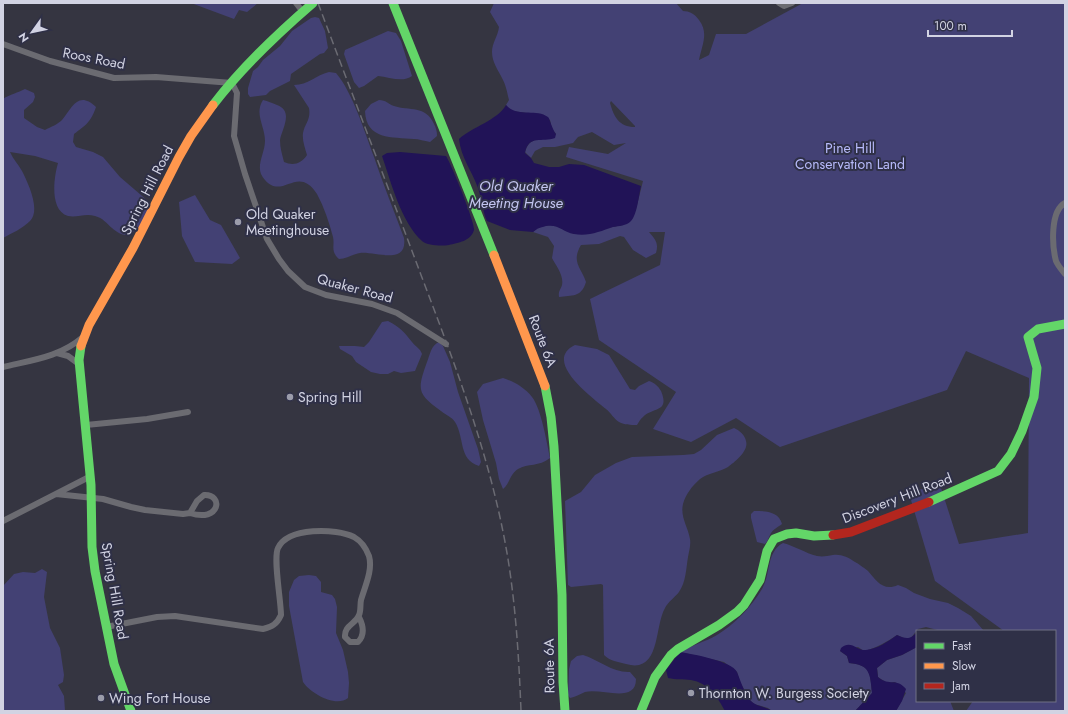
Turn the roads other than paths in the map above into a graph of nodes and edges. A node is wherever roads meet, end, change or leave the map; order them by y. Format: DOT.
graph roads {
  1 [pos="296,3"];
  2 [pos="313,3"];
  3 [pos="393,3"];
  4 [pos="779,3"];
  5 [pos="792,3"];
  6 [pos="303,12"];
  7 [pos="3,44"];
  8 [pos="232,83"];
  9 [pos="1065,203"];
  10 [pos="1065,274"];
  11 [pos="1065,324"];
  12 [pos="84,336"];
  13 [pos="446,344"];
  14 [pos="57,353"];
  15 [pos="80,364"];
  16 [pos="3,366"];
  17 [pos="188,412"];
  18 [pos="86,426"];
  19 [pos="91,476"];
  20 [pos="56,494"];
  21 [pos="91,496"];
  22 [pos="190,513"];
  23 [pos="3,521"];
  24 [pos="359,617"];
  25 [pos="106,627"];
  26 [pos="130,711"];
  27 [pos="565,711"];
  28 [pos="641,711"];
  1 -- 6 [label="street"];
  2 -- 6 [label="street, Spring Hill Road"];
  3 -- 27 [label="street, Route 6A"];
  4 -- 5 [label="street"];
  6 -- 8 [label="street, Spring Hill Road"];
  7 -- 8 [label="street, Roos Road"];
  8 -- 12 [label="street, Spring Hill Road"];
  8 -- 13 [label="street, Quaker Road"];
  9 -- 10 [label="street"];
  11 -- 28 [label="street, Discovery Hill Road"];
  12 -- 14 [label="street"];
  12 -- 15 [label="street, Spring Hill Road"];
  14 -- 15 [label="street"];
  14 -- 16 [label="street"];
  15 -- 18 [label="street, Spring Hill Road"];
  17 -- 18 [label="street"];
  18 -- 19 [label="street, Spring Hill Road"];
  19 -- 20 [label="street"];
  19 -- 21 [label="street, Spring Hill Road"];
  20 -- 21 [label="street"];
  20 -- 23 [label="street"];
  21 -- 22 [label="street"];
  21 -- 25 [label="street, Spring Hill Road"];
  24 -- 25 [label="street"];
  25 -- 26 [label="street, Spring Hill Road"];
}
